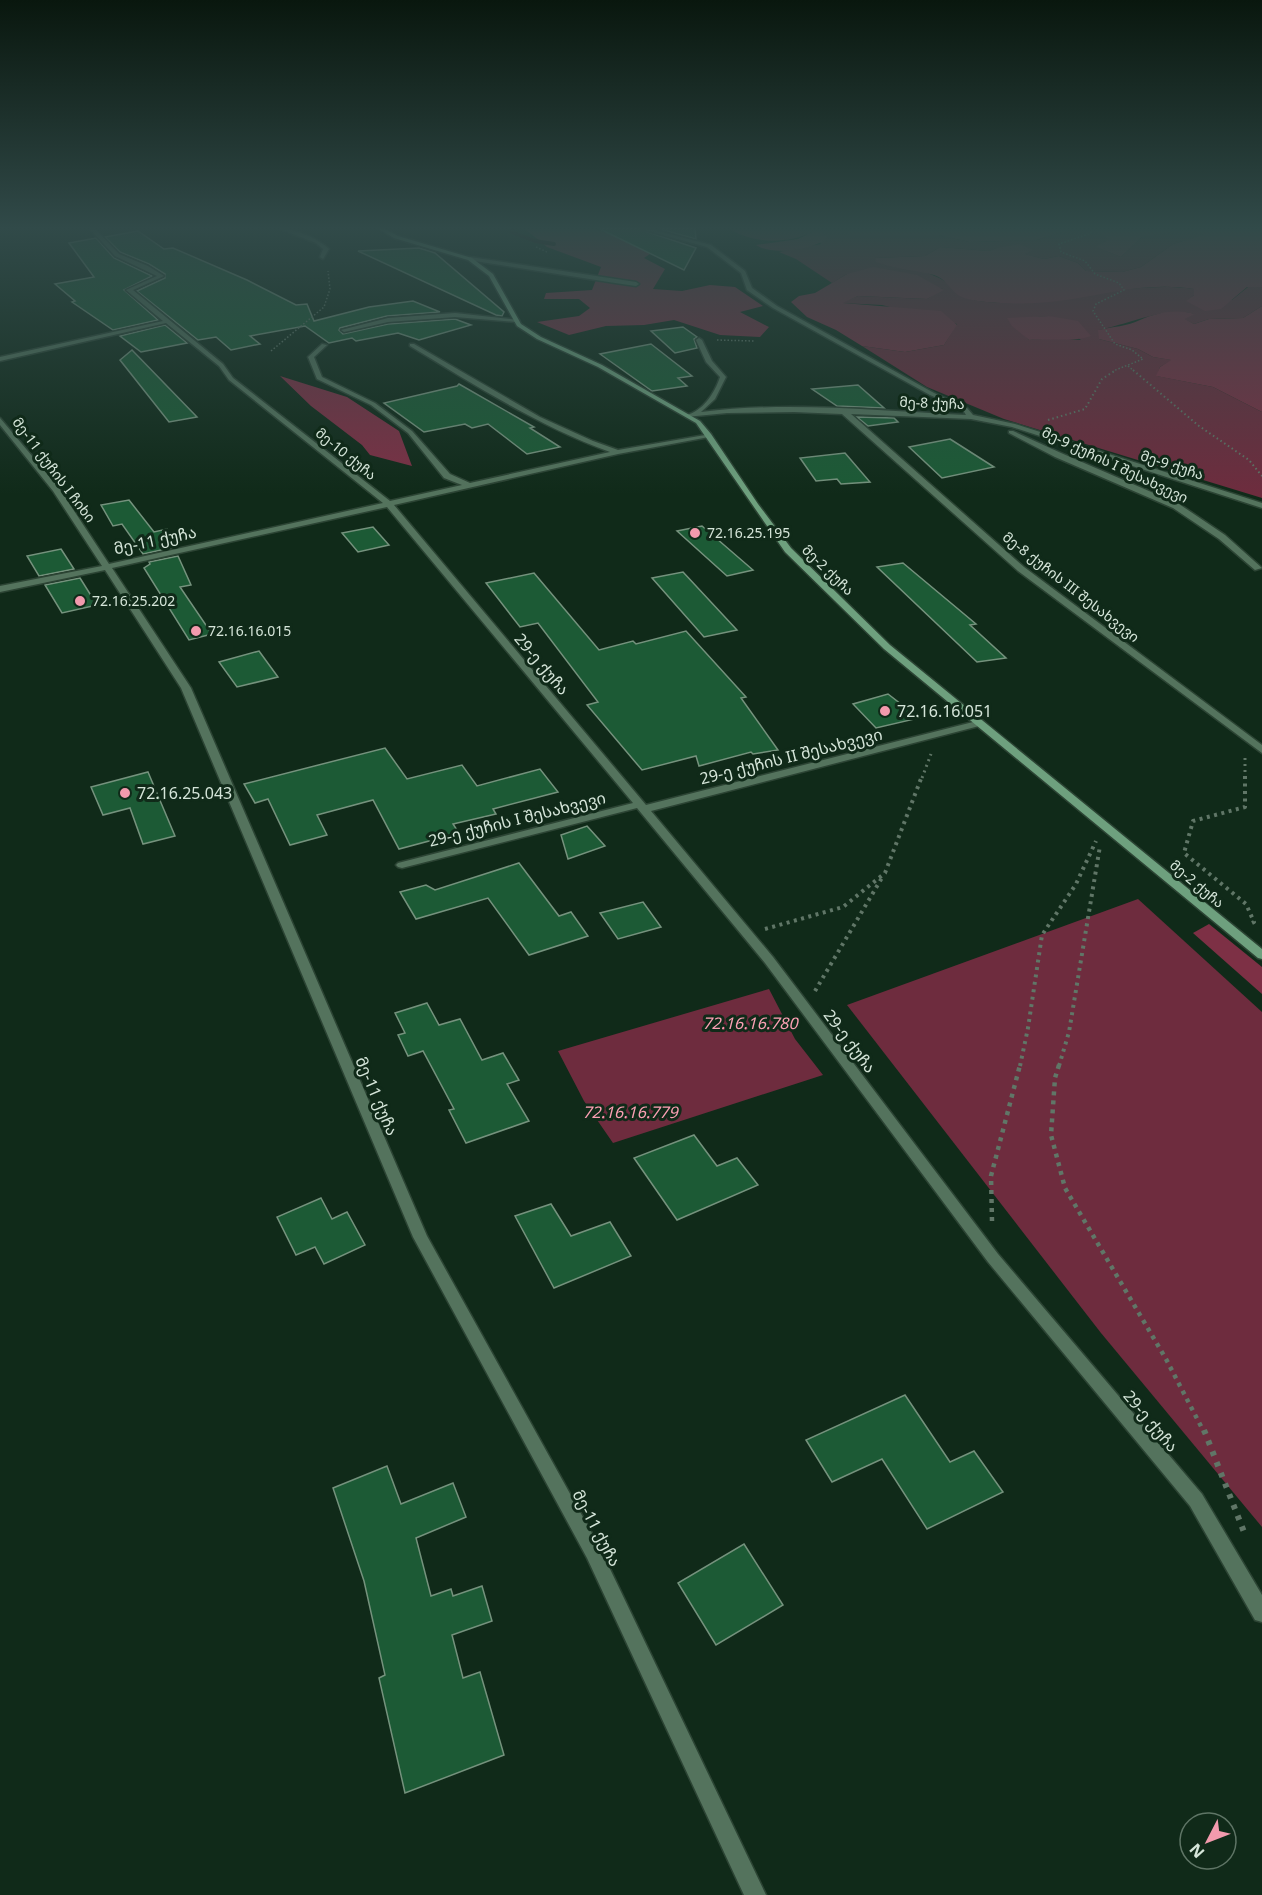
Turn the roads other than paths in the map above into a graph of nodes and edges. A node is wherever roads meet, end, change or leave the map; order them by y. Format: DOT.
graph roads {
  1 [pos="162,317"];
  2 [pos="422,317"];
  3 [pos="485,317"];
  4 [pos="794,317"];
  5 [pos="516,320"];
  6 [pos="165,322"];
  7 [pos="344,330"];
  8 [pos="699,340"];
  9 [pos="324,345"];
  10 [pos="412,345"];
  11 [pos="0,359"];
  12 [pos="844,412"];
  13 [pos="688,416"];
  14 [pos="971,417"];
  15 [pos="983,419"];
  16 [pos="0,420"];
  17 [pos="709,435"];
  18 [pos="618,452"];
  19 [pos="470,486"];
  20 [pos="389,504"];
  21 [pos="1262,506"];
  22 [pos="107,567"];
  23 [pos="1258,568"];
  24 [pos="0,589"];
  25 [pos="981,723"];
  26 [pos="1262,750"];
  27 [pos="642,807"];
  28 [pos="402,865"];
  29 [pos="1262,955"];
  30 [pos="1262,1613"];
  31 [pos="755,1895"];
  1 -- 6 [label="street, მე-10 ქუჩა"];
  2 -- 7 [label="street"];
  3 -- 5 [label="street"];
  4 -- 14 [label="street, მე-8 ქუჩა"];
  5 -- 13 [label="main road, მე-2 ქუჩა"];
  6 -- 11 [label="street"];
  6 -- 20 [label="street, მე-10 ქუჩა"];
  8 -- 13 [label="street"];
  9 -- 19 [label="street"];
  10 -- 18 [label="street"];
  12 -- 13 [label="street, მე-8 ქუჩა"];
  12 -- 14 [label="street, მე-8 ქუჩა"];
  12 -- 26 [label="street, მე-8 ქუჩის III შესახვევი"];
  13 -- 17 [label="main road, მე-2 ქუჩა"];
  14 -- 15 [label="street, მე-9 ქუჩა"];
  15 -- 21 [label="street, მე-9 ქუჩა"];
  15 -- 23 [label="street, მე-9 ქუჩის I შესახვევი"];
  16 -- 22 [label="street, მე-11 ქუჩის I ჩიხი"];
  17 -- 18 [label="street"];
  17 -- 25 [label="main road, მე-2 ქუჩა"];
  18 -- 19 [label="street"];
  19 -- 20 [label="street"];
  20 -- 22 [label="street, მე-11 ქუჩა"];
  20 -- 27 [label="street, 29-ე ქუჩა"];
  22 -- 24 [label="street"];
  22 -- 31 [label="street, მე-11 ქუჩა"];
  25 -- 27 [label="street, 29-ე ქუჩის II შესახვევი"];
  25 -- 29 [label="main road, მე-2 ქუჩა"];
  27 -- 28 [label="street, 29-ე ქუჩის I შესახვევი"];
  27 -- 30 [label="street, 29-ე ქუჩა"];
}
